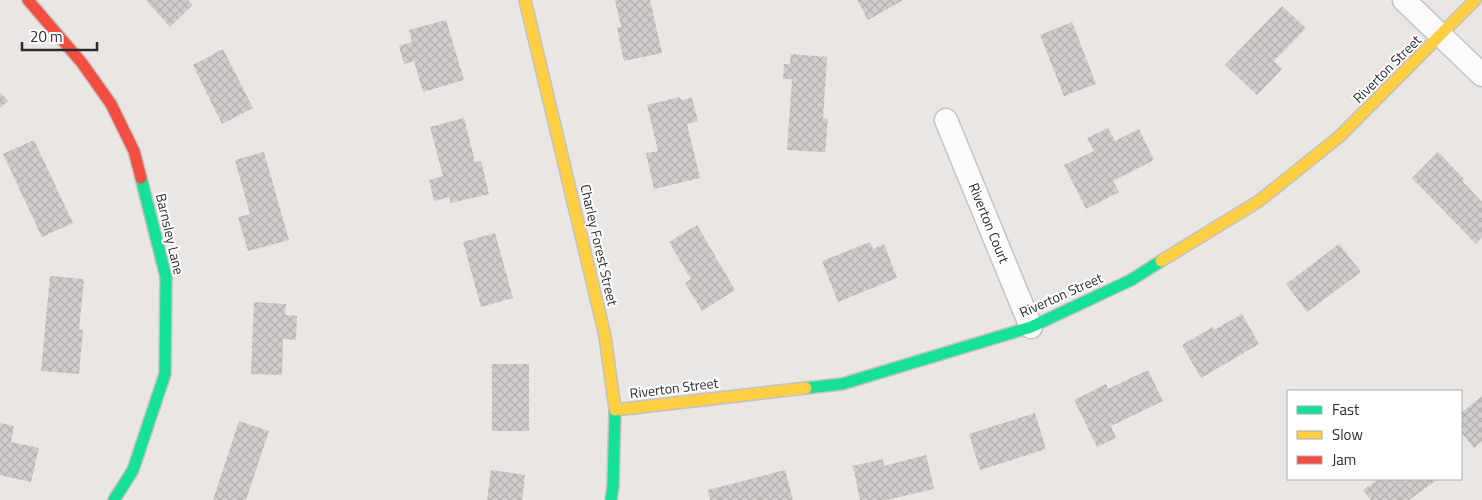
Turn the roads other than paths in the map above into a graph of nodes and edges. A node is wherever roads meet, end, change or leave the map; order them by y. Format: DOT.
graph roads {
  1 [pos="28,0"];
  2 [pos="525,0"];
  3 [pos="1404,0"];
  4 [pos="1475,0"];
  5 [pos="1441,36"];
  6 [pos="1482,75"];
  7 [pos="946,120"];
  8 [pos="1031,327"];
  9 [pos="615,410"];
  10 [pos="114,500"];
  11 [pos="611,500"];
  1 -- 10 [label="street, Barnsley Lane"];
  2 -- 9 [label="street, Charley Forest Street"];
  3 -- 5 [label="street"];
  4 -- 5 [label="street"];
  5 -- 6 [label="street"];
  5 -- 8 [label="street, Riverton Street"];
  7 -- 8 [label="street, Riverton Court"];
  8 -- 9 [label="street, Riverton Street"];
  9 -- 11 [label="street, Charley Forest Street"];
}
